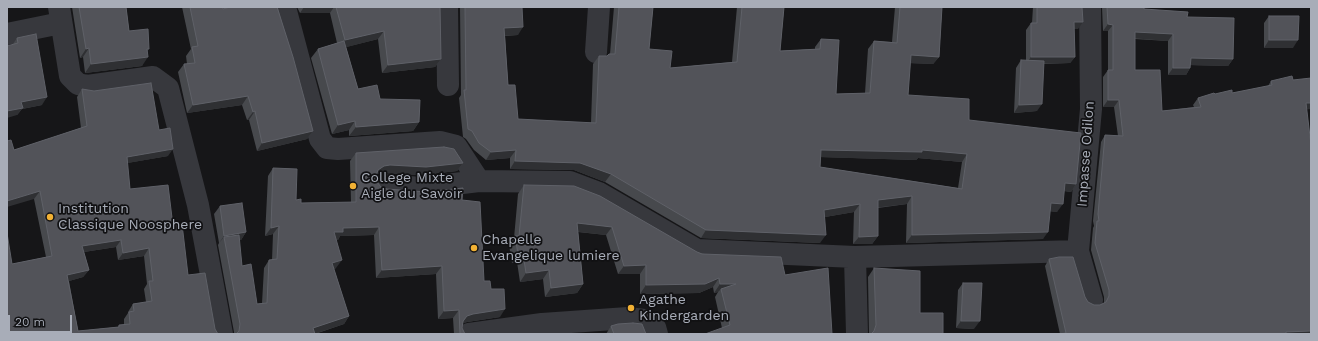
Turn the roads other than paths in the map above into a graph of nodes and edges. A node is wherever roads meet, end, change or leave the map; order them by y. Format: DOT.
graph roads {
  1 [pos="285,7"];
  2 [pos="447,7"];
  3 [pos="599,7"];
  4 [pos="1090,7"];
  5 [pos="60,15"];
  6 [pos="7,34"];
  7 [pos="596,52"];
  8 [pos="448,85"];
  9 [pos="479,180"];
  10 [pos="383,185"];
  11 [pos="1078,251"];
  12 [pos="855,257"];
  13 [pos="1092,300"];
  14 [pos="222,334"];
  15 [pos="469,334"];
  16 [pos="657,334"];
  17 [pos="857,334"];
  1 -- 9 [label="street"];
  2 -- 8 [label="street"];
  3 -- 7 [label="street"];
  4 -- 11 [label="street, Impasse Odilon"];
  5 -- 6 [label="street"];
  5 -- 14 [label="street"];
  9 -- 10 [label="street"];
  9 -- 12 [label="street"];
  11 -- 12 [label="street"];
  11 -- 13 [label="street, Impasse Odilon"];
  12 -- 17 [label="street"];
  15 -- 16 [label="street"];
}
